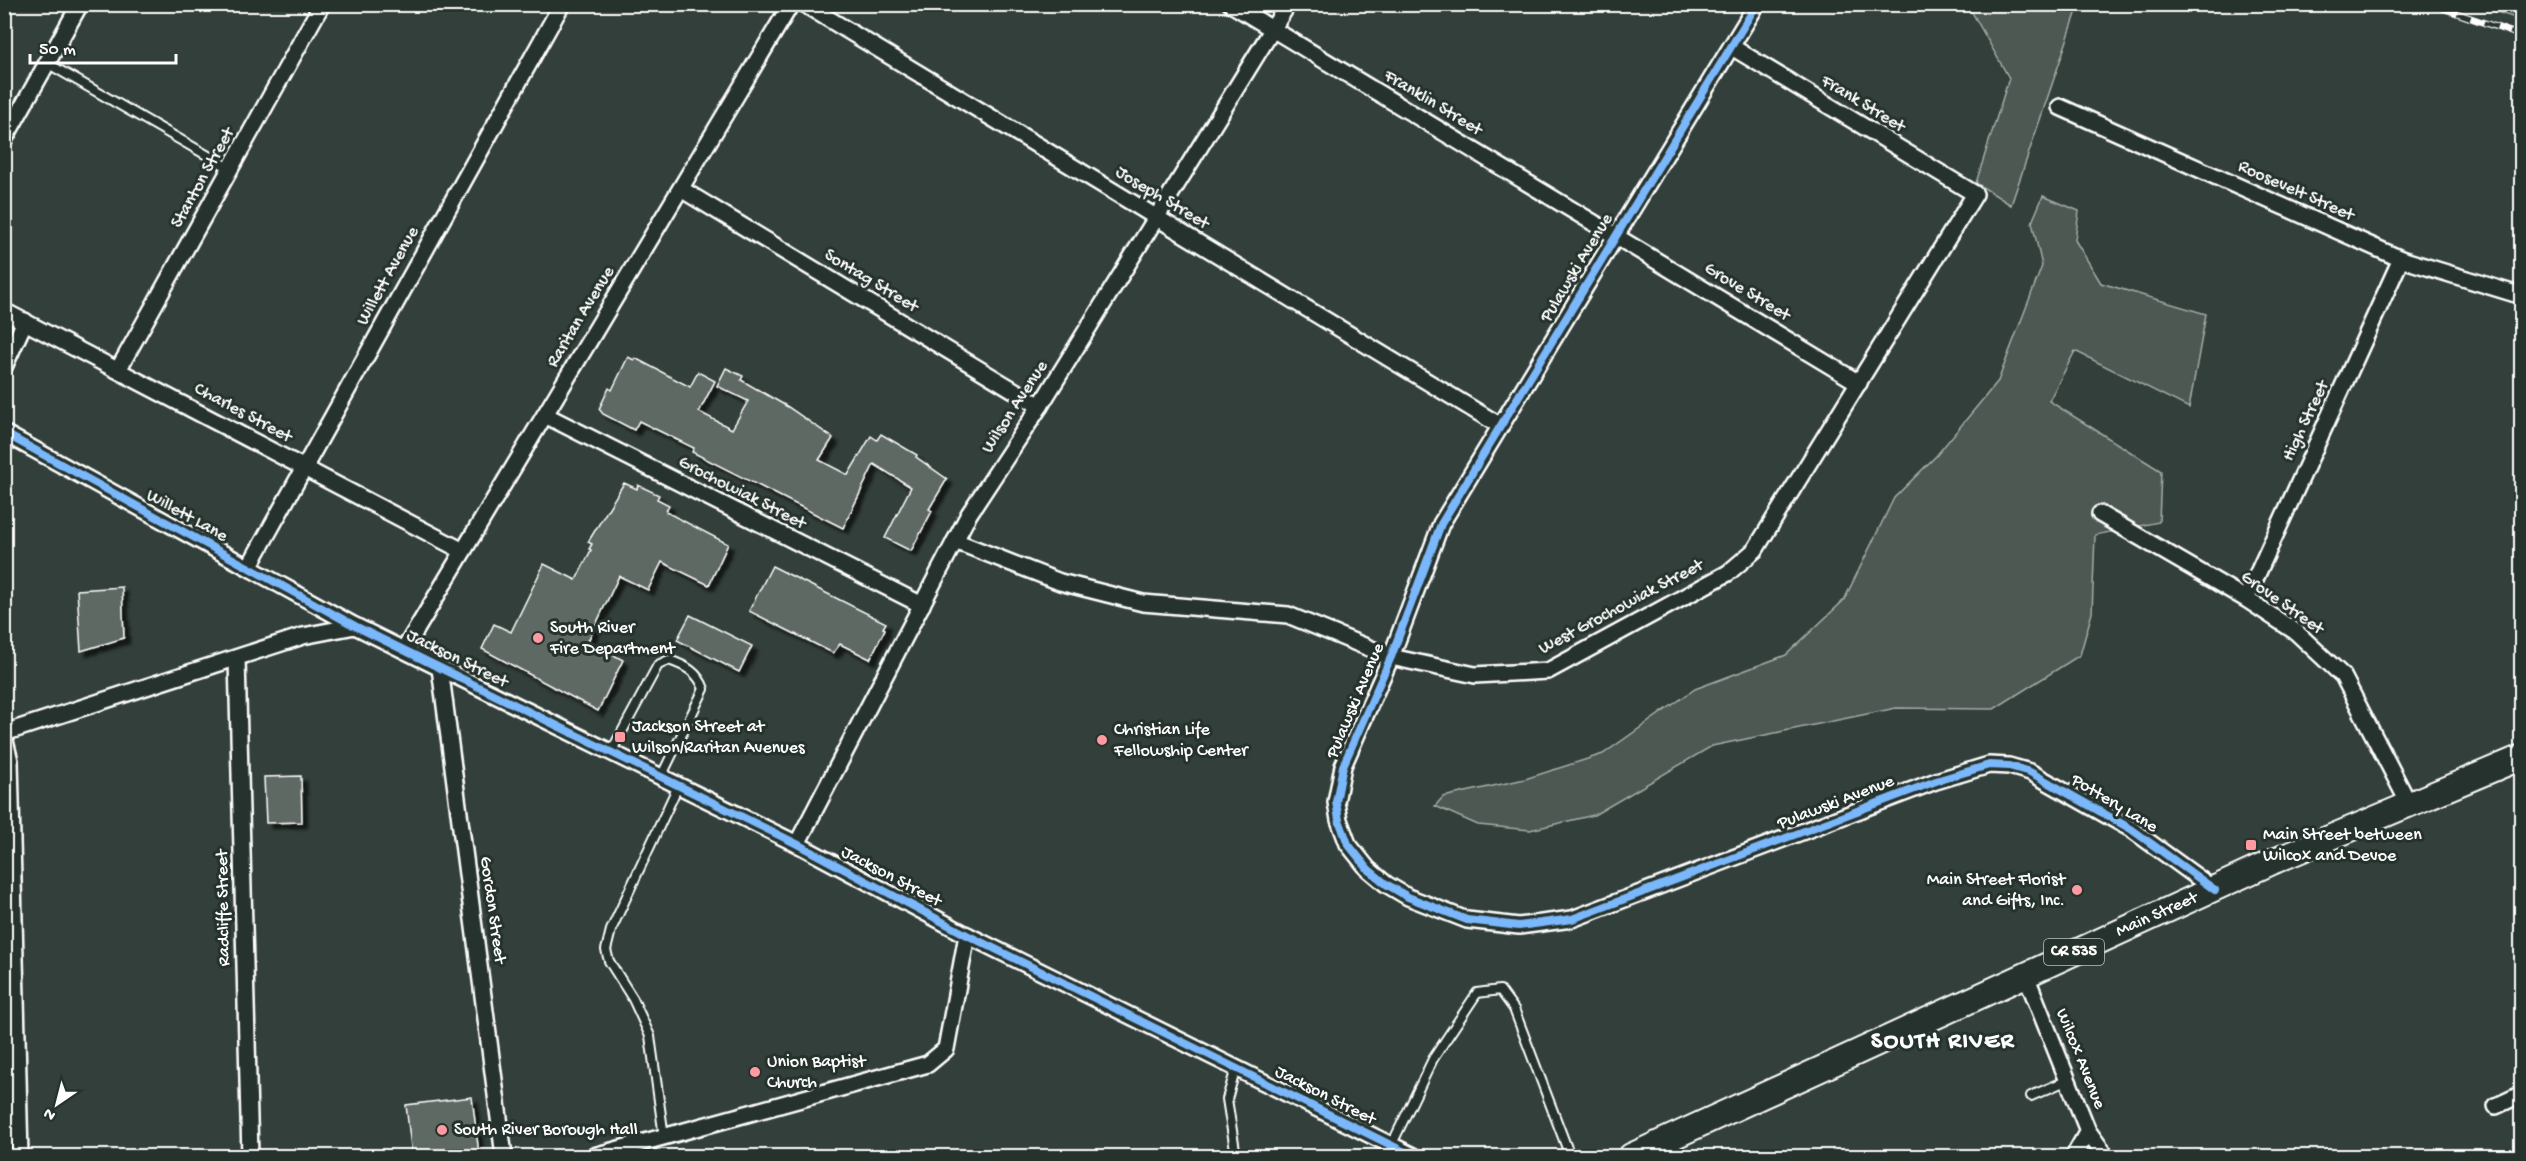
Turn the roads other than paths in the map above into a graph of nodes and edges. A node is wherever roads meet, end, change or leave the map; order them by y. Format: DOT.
graph roads {
  1 [pos="80,4"];
  2 [pos="322,4"];
  3 [pos="562,4"];
  4 [pos="791,4"];
  5 [pos="804,4"];
  6 [pos="1231,4"];
  7 [pos="1288,4"];
  8 [pos="1757,4"];
  9 [pos="1273,30"];
  10 [pos="1732,46"];
  11 [pos="47,63"];
  12 [pos="2060,107"];
  13 [pos="4,140"];
  14 [pos="231,169"];
  15 [pos="681,189"];
  16 [pos="1975,194"];
  17 [pos="1157,218"];
  18 [pos="1615,235"];
  19 [pos="2401,259"];
  20 [pos="2522,296"];
  21 [pos="4,311"];
  22 [pos="25,321"];
  23 [pos="4,368"];
  24 [pos="118,370"];
  25 [pos="1859,383"];
  26 [pos="1040,406"];
  27 [pos="544,415"];
  28 [pos="1499,425"];
  29 [pos="4,433"];
  30 [pos="303,467"];
  31 [pos="2100,514"];
  32 [pos="955,542"];
  33 [pos="463,551"];
  34 [pos="249,567"];
  35 [pos="2246,599"];
  36 [pos="922,605"];
  37 [pos="355,626"];
  38 [pos="404,650"];
  39 [pos="1391,657"];
  40 [pos="237,659"];
  41 [pos="440,668"];
  42 [pos="4,735"];
  43 [pos="611,752"];
  44 [pos="2522,757"];
  45 [pos="1989,765"];
  46 [pos="661,777"];
  47 [pos="678,786"];
  48 [pos="2409,804"];
  49 [pos="797,844"];
  50 [pos="2215,890"];
  51 [pos="967,935"];
  52 [pos="2025,974"];
  53 [pos="10,1027"];
  54 [pos="1236,1068"];
  55 [pos="2068,1080"];
  56 [pos="2522,1094"];
  57 [pos="2031,1096"];
  58 [pos="2496,1106"];
  59 [pos="2088,1131"];
  60 [pos="664,1137"];
  61 [pos="1391,1146"];
  62 [pos="1673,1148"];
  63 [pos="20,1156"];
  64 [pos="250,1156"];
  65 [pos="504,1156"];
  66 [pos="594,1156"];
  67 [pos="1236,1156"];
  68 [pos="1413,1156"];
  69 [pos="1570,1156"];
  70 [pos="1631,1156"];
  71 [pos="2074,1156"];
  72 [pos="2106,1156"];
  1 -- 11 [label="street"];
  2 -- 14 [label="street, Stanton Street"];
  3 -- 30 [label="street, Willett Avenue"];
  4 -- 15 [label="street, Raritan Avenue"];
  5 -- 17 [label="street, Joseph Street"];
  6 -- 9 [label="street, Franklin Street"];
  7 -- 9 [label="street, Wilson Avenue"];
  8 -- 10 [label="street, Pulawski Avenue"];
  9 -- 17 [label="street, Wilson Avenue"];
  9 -- 18 [label="street, Franklin Street"];
  10 -- 16 [label="street, Frank Street"];
  10 -- 18 [label="street, Pulawski Avenue"];
  11 -- 13 [label="street"];
  11 -- 14 [label="lane"];
  12 -- 19 [label="street, Roosevelt Street"];
  14 -- 24 [label="street, Stanton Street"];
  15 -- 26 [label="street, Sontag Street"];
  15 -- 27 [label="street, Raritan Avenue"];
  16 -- 25 [label="street, West Grochowiak Street"];
  17 -- 26 [label="street, Wilson Avenue"];
  17 -- 28 [label="street, Joseph Street"];
  18 -- 25 [label="street, Grove Street"];
  18 -- 28 [label="street, Pulawski Avenue"];
  19 -- 20 [label="street, Roosevelt Street"];
  19 -- 35 [label="street, High Street"];
  21 -- 22 [label="street, Charles Street"];
  22 -- 23 [label="street"];
  22 -- 24 [label="street, Charles Street"];
  24 -- 30 [label="street, Charles Street"];
  25 -- 39 [label="street, West Grochowiak Street"];
  26 -- 32 [label="street, Wilson Avenue"];
  27 -- 33 [label="street, Raritan Avenue"];
  27 -- 36 [label="street, Grochowiak Street"];
  28 -- 39 [label="street, Pulawski Avenue"];
  29 -- 34 [label="street, Willett Lane"];
  30 -- 33 [label="street, Charles Street"];
  30 -- 34 [label="street, Willett Avenue"];
  31 -- 35 [label="street, Grove Street"];
  32 -- 36 [label="street, Wilson Avenue"];
  32 -- 39 [label="street, West Grochowiak Street"];
  33 -- 38 [label="street, Raritan Avenue"];
  34 -- 37 [label="street, Willett Lane"];
  35 -- 48 [label="street, Grove Street"];
  36 -- 49 [label="street, Wilson Avenue"];
  37 -- 38 [label="street, Jackson Street"];
  37 -- 40 [label="street"];
  38 -- 41 [label="street, Jackson Street"];
  39 -- 45 [label="street, Pulawski Avenue"];
  40 -- 42 [label="street"];
  40 -- 64 [label="street, Radcliffe Street"];
  41 -- 43 [label="street, Jackson Street"];
  41 -- 65 [label="street, Gordon Street"];
  42 -- 53 [label="street"];
  43 -- 46 [label="street, Jackson Street"];
  43 -- 46 [label="lane"];
  44 -- 48 [label="main road, Main Street / CR 535"];
  45 -- 50 [label="street, Pottery Lane"];
  46 -- 47 [label="street, Jackson Street"];
  47 -- 49 [label="street, Jackson Street"];
  47 -- 60 [label="lane"];
  48 -- 50 [label="main road, Main Street / CR 535"];
  49 -- 51 [label="street, Jackson Street"];
  50 -- 52 [label="main road, Main Street / CR 535"];
  51 -- 54 [label="street, Jackson Street"];
  51 -- 60 [label="street"];
  52 -- 55 [label="street, Wilcox Avenue"];
  52 -- 62 [label="main road, Main Street / CR 535"];
  53 -- 63 [label="street"];
  54 -- 61 [label="street, Jackson Street"];
  54 -- 67 [label="lane"];
  55 -- 57 [label="lane"];
  55 -- 59 [label="street, Wilcox Avenue"];
  56 -- 58 [label="street"];
  59 -- 71 [label="street"];
  59 -- 72 [label="street, Wilcox Avenue"];
  60 -- 66 [label="street"];
  61 -- 68 [label="street, Jackson Street"];
  61 -- 69 [label="lane"];
  62 -- 70 [label="main road, Main Street / CR 535"];
}
